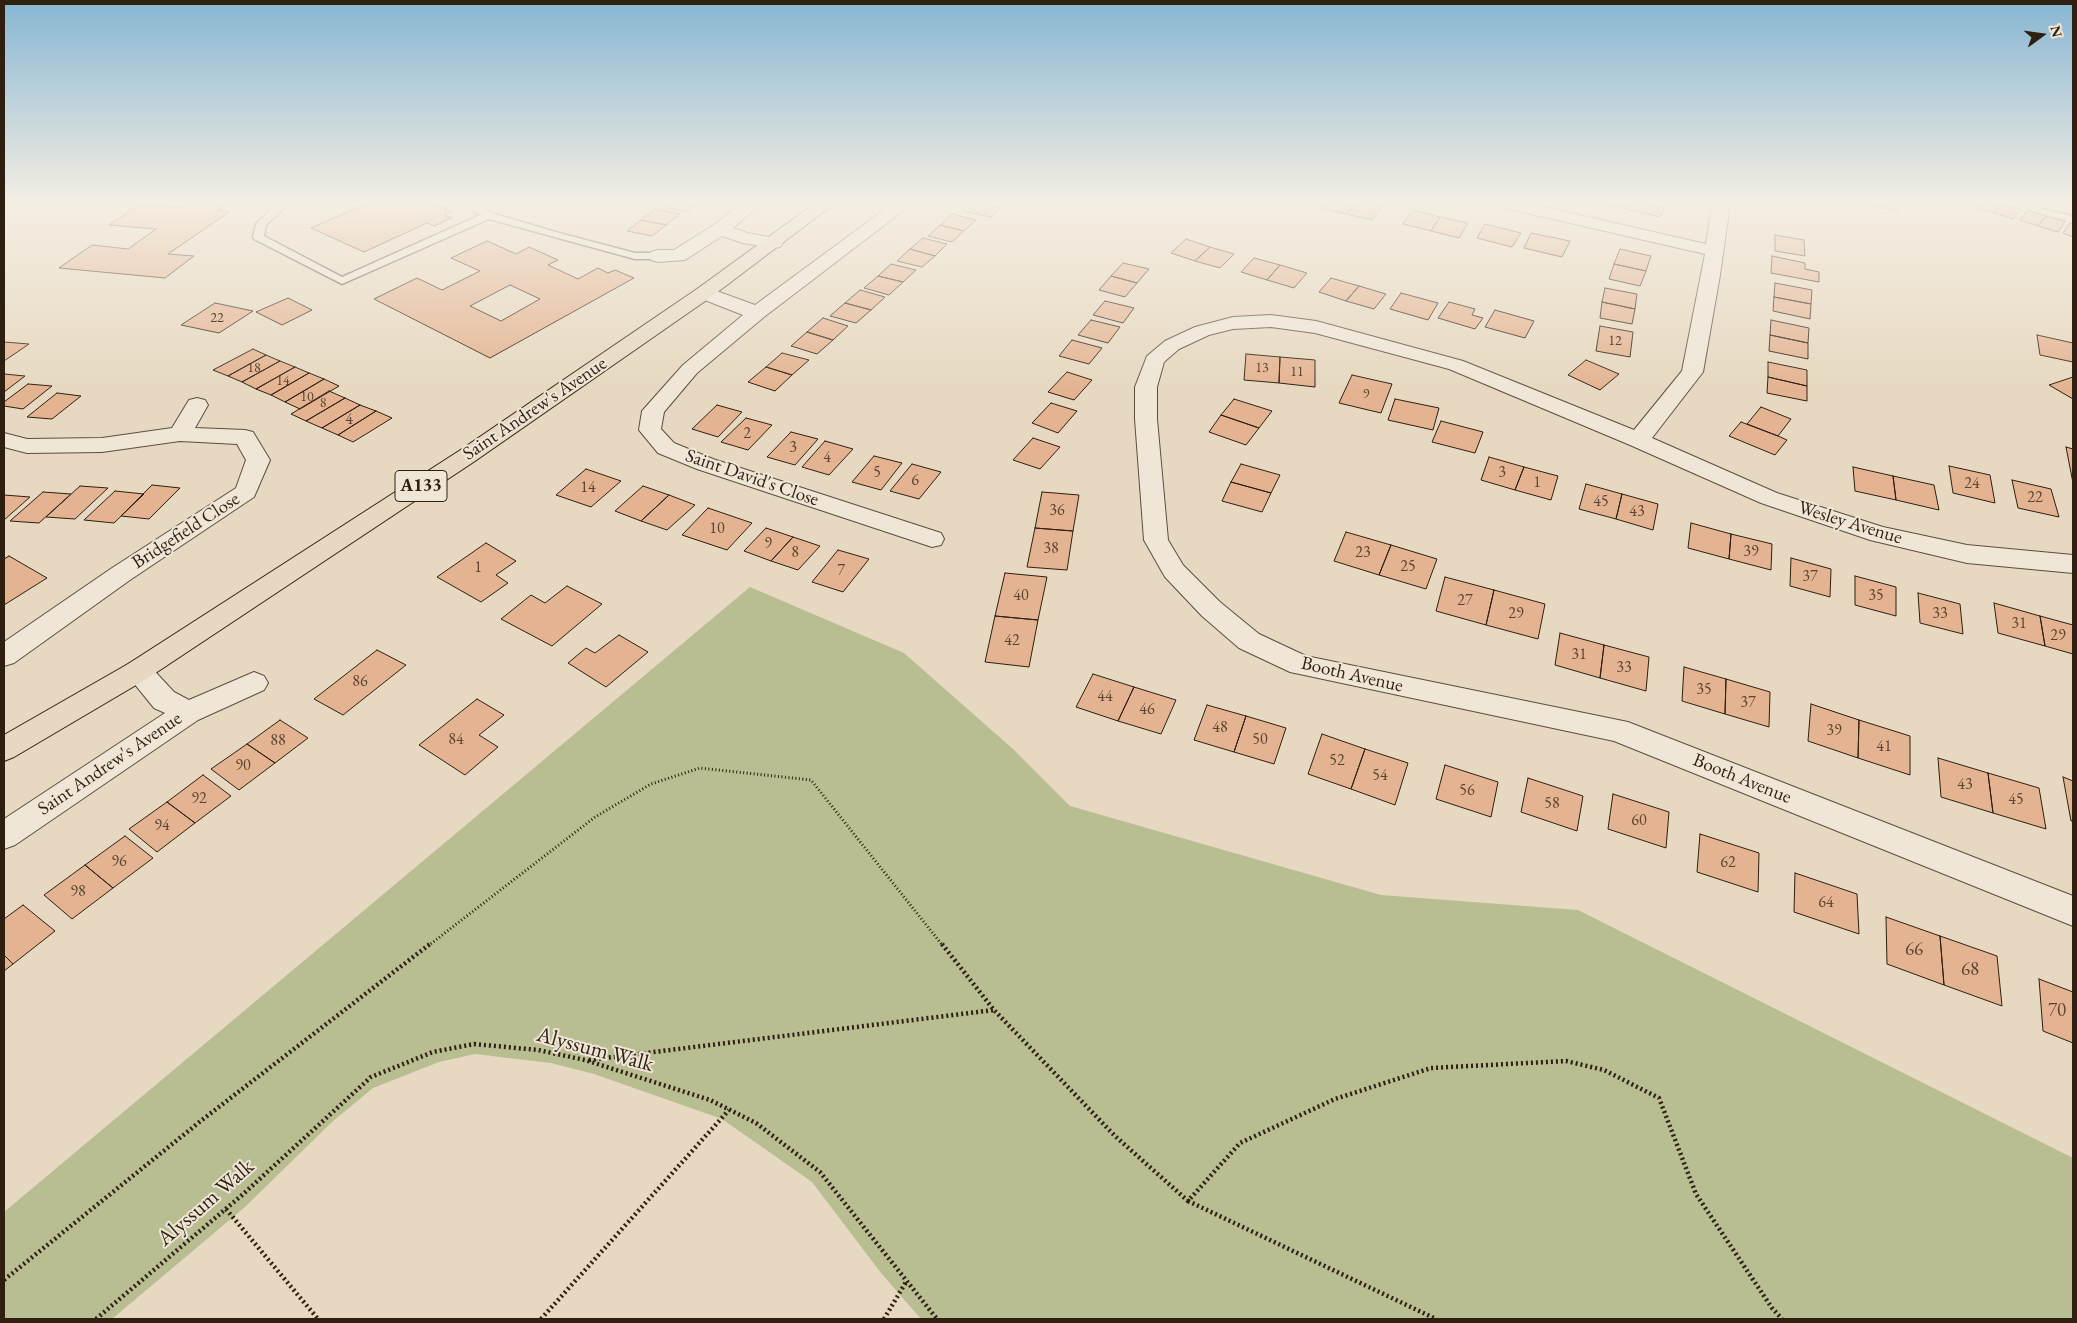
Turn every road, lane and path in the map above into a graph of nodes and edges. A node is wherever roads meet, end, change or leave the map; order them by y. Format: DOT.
graph roads {
  1 [pos="313,266"];
  2 [pos="376,266"];
  3 [pos="743,266"];
  4 [pos="820,266"];
  5 [pos="1711,266"];
  6 [pos="704,294"];
  7 [pos="757,313"];
  8 [pos="197,405"];
  9 [pos="180,434"];
  10 [pos="4,440"];
  11 [pos="1638,440"];
  12 [pos="932,539"];
  13 [pos="2073,564"];
  14 [pos="4,656"];
  15 [pos="138,671"];
  16 [pos="254,683"];
  17 [pos="188,712"];
  18 [pos="4,749"];
  19 [pos="4,836"];
  20 [pos="2073,911"];
  21 [pos="994,1010"];
  22 [pos="586,1060"];
  23 [pos="729,1110"];
  24 [pos="1188,1201"];
  25 [pos="226,1209"];
  26 [pos="4,1280"];
  27 [pos="906,1282"];
  28 [pos="96,1319"];
  29 [pos="318,1319"];
  30 [pos="541,1319"];
  31 [pos="884,1319"];
  32 [pos="937,1319"];
  33 [pos="1436,1319"];
  34 [pos="1782,1319"];
  1 -- 2 [label="lane"];
  3 -- 6 [label="main road, Saint Andrew's Avenue / A133"];
  4 -- 7 [label="street"];
  5 -- 11 [label="street"];
  6 -- 7 [label="street"];
  6 -- 15 [label="main road, Saint Andrew's Avenue / A133"];
  7 -- 12 [label="street, Saint David's Close"];
  8 -- 9 [label="street"];
  9 -- 10 [label="street, Bridgefield Close"];
  9 -- 14 [label="street, Bridgefield Close"];
  11 -- 13 [label="street, Wesley Avenue"];
  11 -- 20 [label="street, Booth Avenue"];
  15 -- 17 [label="street, Saint Andrew's Avenue"];
  15 -- 18 [label="main road, Saint Andrew's Avenue / A133"];
  16 -- 17 [label="street"];
  17 -- 19 [label="street, Saint Andrew's Avenue"];
  21 -- 22 [label="path"];
  21 -- 24 [label="path"];
  21 -- 26 [label="path"];
  22 -- 23 [label="path, Alyssum Walk"];
  22 -- 25 [label="path, Alyssum Walk"];
  23 -- 27 [label="path, Alyssum Walk"];
  23 -- 30 [label="path"];
  24 -- 33 [label="path"];
  24 -- 34 [label="path"];
  25 -- 28 [label="path, Alyssum Walk"];
  25 -- 29 [label="path"];
  27 -- 31 [label="path"];
  27 -- 32 [label="path, Alyssum Walk"];
}
